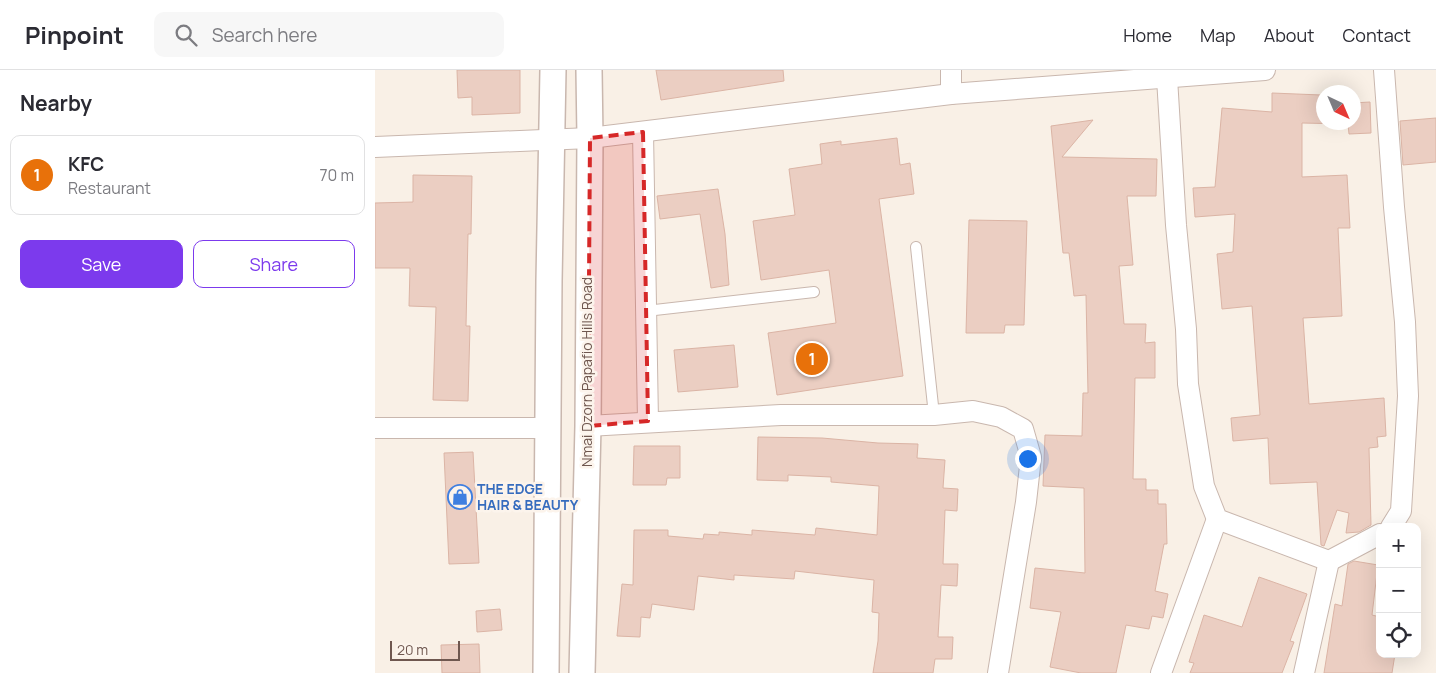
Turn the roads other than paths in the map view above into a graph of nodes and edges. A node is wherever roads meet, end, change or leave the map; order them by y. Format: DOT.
graph roads {
  1 [pos="553,70"];
  2 [pos="589,70"];
  3 [pos="951,70"];
  4 [pos="1265,70"];
  5 [pos="1385,70"];
  6 [pos="1193,72"];
  7 [pos="1167,78"];
  8 [pos="951,94"];
  9 [pos="643,132"];
  10 [pos="590,138"];
  11 [pos="553,140"];
  12 [pos="375,147"];
  13 [pos="916,247"];
  14 [pos="814,292"];
  15 [pos="646,312"];
  16 [pos="934,415"];
  17 [pos="648,421"];
  18 [pos="588,426"];
  19 [pos="375,428"];
  20 [pos="548,428"];
  21 [pos="1217,518"];
  22 [pos="1394,523"];
  23 [pos="1376,536"];
  24 [pos="1329,561"];
  25 [pos="546,673"];
  26 [pos="582,673"];
  27 [pos="998,673"];
  28 [pos="1161,673"];
  29 [pos="1304,673"];
  1 -- 11 [label="street"];
  2 -- 10 [label="street, Nmai Dzorn Papafio Hills Road"];
  3 -- 8 [label="street"];
  4 -- 6 [label="street"];
  5 -- 22 [label="street"];
  6 -- 7 [label="street"];
  7 -- 8 [label="street"];
  7 -- 21 [label="street"];
  8 -- 9 [label="street"];
  9 -- 10 [label="street"];
  9 -- 15 [label="street"];
  10 -- 11 [label="street"];
  10 -- 18 [label="street, Nmai Dzorn Papafio Hills Road"];
  11 -- 12 [label="street"];
  11 -- 20 [label="street"];
  13 -- 16 [label="lane"];
  14 -- 15 [label="lane"];
  15 -- 17 [label="street"];
  16 -- 17 [label="street"];
  16 -- 27 [label="street"];
  17 -- 18 [label="street"];
  18 -- 26 [label="street, Nmai Dzorn Papafio Hills Road"];
  19 -- 20 [label="street"];
  20 -- 25 [label="street"];
  21 -- 24 [label="street"];
  21 -- 28 [label="street"];
  23 -- 24 [label="street"];
  24 -- 29 [label="street"];
}
